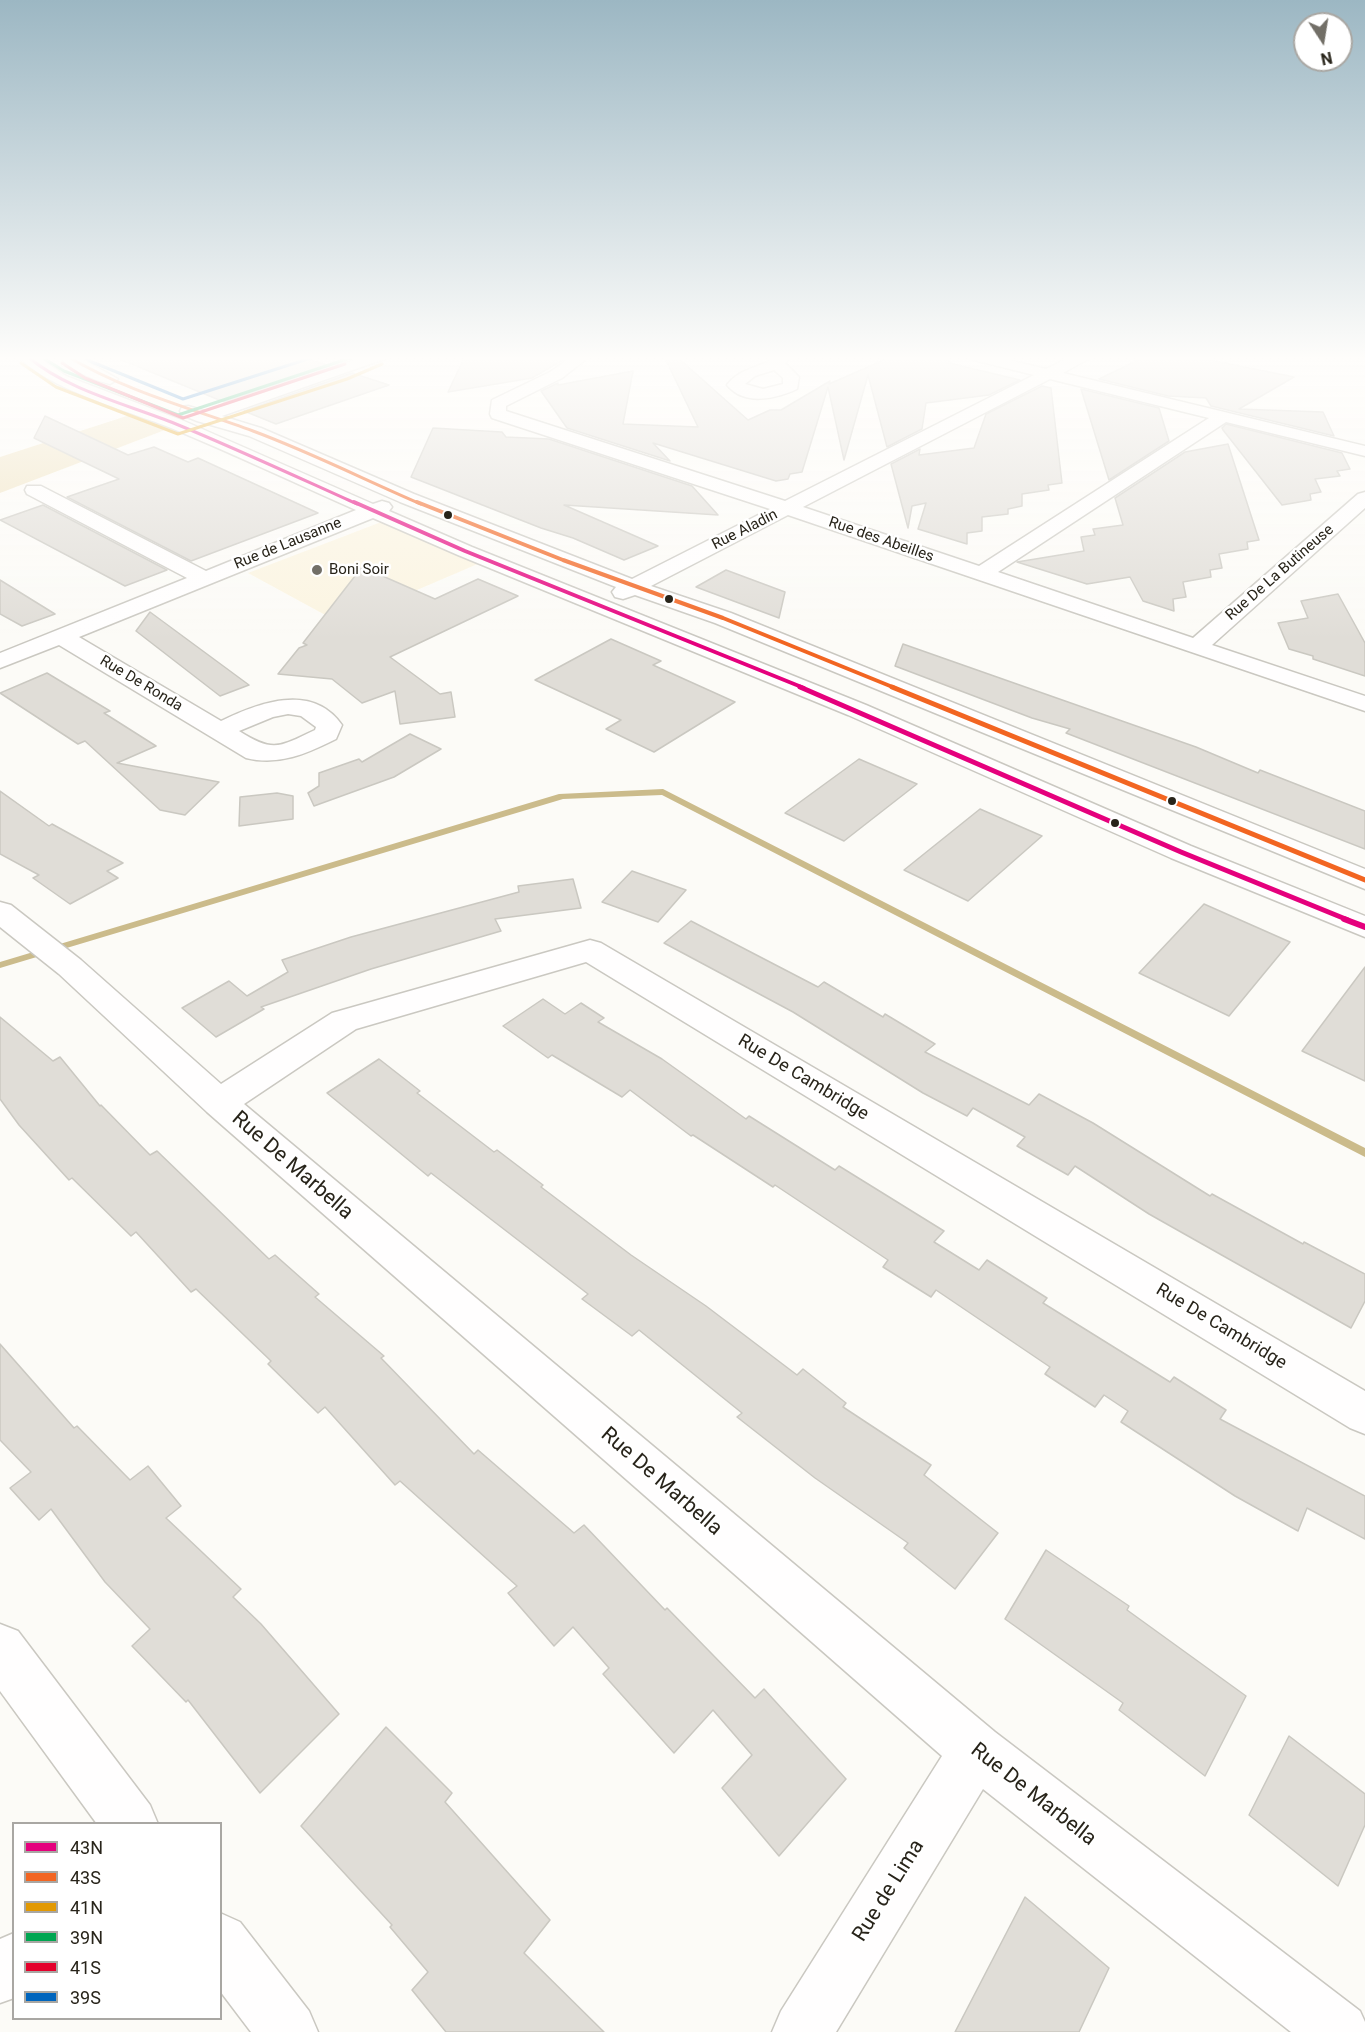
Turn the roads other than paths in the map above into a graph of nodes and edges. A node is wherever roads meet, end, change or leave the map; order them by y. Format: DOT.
graph roads {
  1 [pos="249,451"];
  2 [pos="298,451"];
  3 [pos="611,451"];
  4 [pos="898,451"];
  5 [pos="1170,451"];
  6 [pos="34,490"];
  7 [pos="406,498"];
  8 [pos="1365,498"];
  9 [pos="787,508"];
  10 [pos="370,511"];
  11 [pos="981,574"];
  12 [pos="204,578"];
  13 [pos="634,587"];
  14 [pos="599,604"];
  15 [pos="0,636"];
  16 [pos="62,637"];
  17 [pos="1196,647"];
  18 [pos="26,651"];
  19 [pos="0,662"];
  20 [pos="1365,704"];
  21 [pos="219,731"];
  22 [pos="1365,880"];
  23 [pos="0,912"];
  24 [pos="1365,927"];
  25 [pos="219,1103"];
  26 [pos="1365,1414"];
  27 [pos="0,1648"];
  28 [pos="976,1751"];
  29 [pos="130,1822"];
  30 [pos="222,1945"];
  31 [pos="12,1964"];
  32 [pos="0,1974"];
  33 [pos="288,2032"];
  34 [pos="802,2032"];
  35 [pos="1339,2032"];
  1 -- 10 [label="street"];
  2 -- 7 [label="street"];
  3 -- 9 [label="street, Rue des Abeilles"];
  4 -- 9 [label="street, Rue Aladin"];
  5 -- 11 [label="street"];
  6 -- 12 [label="street"];
  7 -- 10 [label="street, Rue de Lausanne"];
  7 -- 13 [label="street"];
  8 -- 17 [label="street, Rue De La Butineuse"];
  9 -- 11 [label="street, Rue des Abeilles"];
  9 -- 13 [label="street, Rue Aladin"];
  10 -- 12 [label="street, Rue de Lausanne"];
  10 -- 14 [label="street"];
  11 -- 17 [label="street, Rue des Abeilles"];
  12 -- 16 [label="street, Rue de Lausanne"];
  13 -- 14 [label="street, Rue Aladin"];
  13 -- 22 [label="street"];
  14 -- 24 [label="street"];
  15 -- 18 [label="street"];
  16 -- 18 [label="street, Rue de Lausanne"];
  16 -- 21 [label="street, Rue De Ronda"];
  17 -- 20 [label="street, Rue des Abeilles"];
  18 -- 19 [label="street, Rue de Lausanne"];
  23 -- 25 [label="street, Rue De Marbella"];
  25 -- 26 [label="street, Rue De Cambridge"];
  25 -- 28 [label="street, Rue De Marbella"];
  27 -- 29 [label="street"];
  28 -- 34 [label="street, Rue de Lima"];
  28 -- 35 [label="street, Rue De Marbella"];
  30 -- 33 [label="street"];
  31 -- 32 [label="street"];
}
